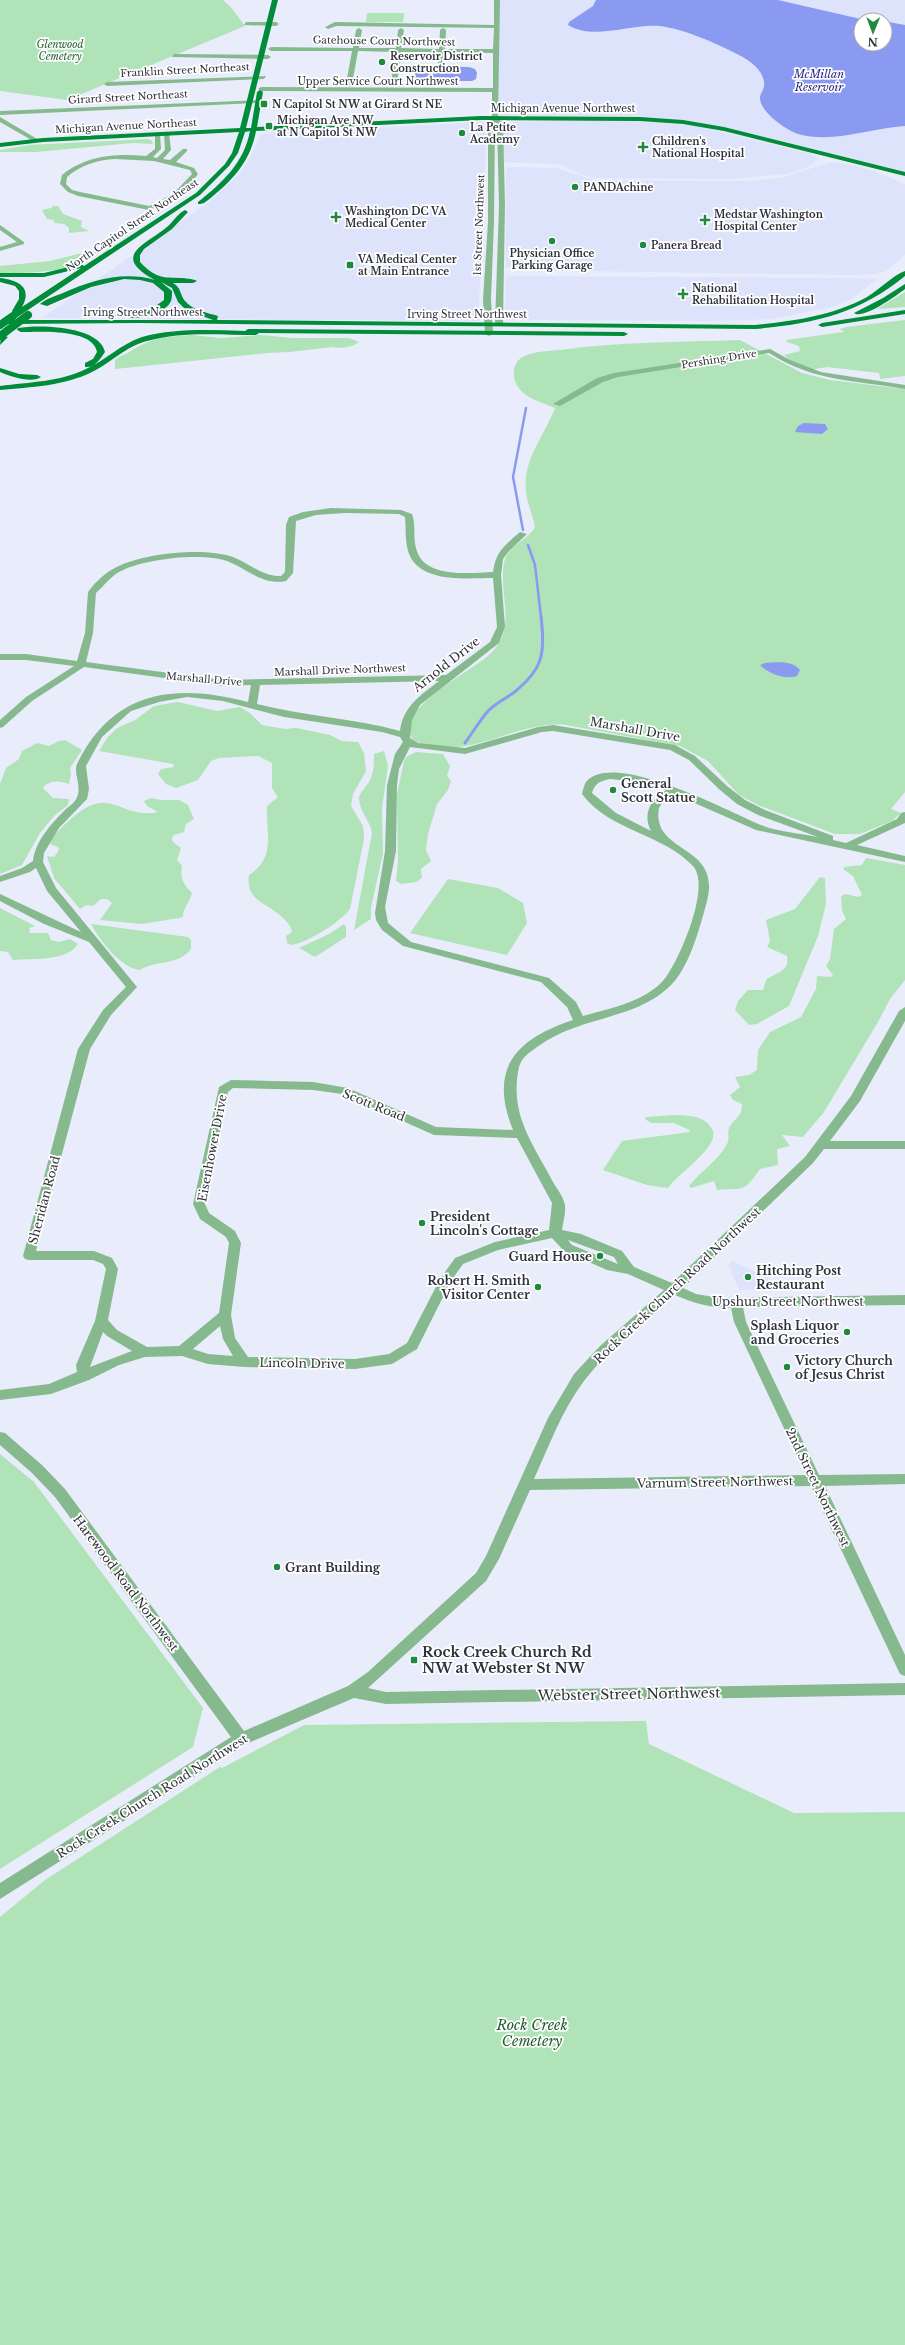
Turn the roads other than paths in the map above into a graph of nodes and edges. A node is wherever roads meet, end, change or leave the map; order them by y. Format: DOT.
graph roads {
  1 [pos="275,0"];
  2 [pos="282,0"];
  3 [pos="497,0"];
  4 [pos="246,24"];
  5 [pos="269,24"];
  6 [pos="276,27"];
  7 [pos="485,27"];
  8 [pos="496,27"];
  9 [pos="359,30"];
  10 [pos="400,30"];
  11 [pos="443,30"];
  12 [pos="272,46"];
  13 [pos="356,50"];
  14 [pos="398,50"];
  15 [pos="442,51"];
  16 [pos="496,51"];
  17 [pos="174,56"];
  18 [pos="261,57"];
  19 [pos="268,57"];
  20 [pos="441,63"];
  21 [pos="256,77"];
  22 [pos="262,83"];
  23 [pos="107,84"];
  24 [pos="349,84"];
  25 [pos="394,84"];
  26 [pos="495,88"];
  27 [pos="250,101"];
  28 [pos="258,101"];
  29 [pos="0,114"];
  30 [pos="495,118"];
  31 [pos="0,119"];
  32 [pos="12,126"];
  33 [pos="242,130"];
  34 [pos="253,130"];
  35 [pos="157,134"];
  36 [pos="167,134"];
  37 [pos="37,141"];
  38 [pos="18,142"];
  39 [pos="0,145"];
  40 [pos="169,147"];
  41 [pos="159,148"];
  42 [pos="185,150"];
  43 [pos="147,159"];
  44 [pos="157,161"];
  45 [pos="171,163"];
  46 [pos="867,165"];
  47 [pos="905,174"];
  48 [pos="905,179"];
  49 [pos="185,212"];
  50 [pos="0,227"];
  51 [pos="0,249"];
  52 [pos="95,261"];
  53 [pos="905,273"];
  54 [pos="0,276"];
  55 [pos="0,280"];
  56 [pos="167,281"];
  57 [pos="905,286"];
  58 [pos="178,291"];
  59 [pos="44,304"];
  60 [pos="905,312"];
  61 [pos="14,319"];
  62 [pos="39,322"];
  63 [pos="258,322"];
  64 [pos="0,324"];
  65 [pos="499,324"];
  66 [pos="822,325"];
  67 [pos="156,329"];
  68 [pos="489,329"];
  69 [pos="0,330"];
  70 [pos="21,330"];
  71 [pos="291,331"];
  72 [pos="138,332"];
  73 [pos="1,339"];
  74 [pos="97,367"];
  75 [pos="0,370"];
  76 [pos="905,387"];
  77 [pos="0,388"];
  78 [pos="557,404"];
  79 [pos="523,534"];
  80 [pos="497,575"];
  81 [pos="0,657"];
  82 [pos="80,666"];
  83 [pos="449,678"];
  84 [pos="256,683"];
  85 [pos="252,706"];
  86 [pos="0,725"];
  87 [pos="406,738"];
  88 [pos="673,790"];
  89 [pos="905,815"];
  90 [pos="662,838"];
  91 [pos="847,846"];
  92 [pos="905,859"];
  93 [pos="38,862"];
  94 [pos="0,880"];
  95 [pos="0,897"];
  96 [pos="92,940"];
  97 [pos="905,1011"];
  98 [pos="579,1020"];
  99 [pos="231,1084"];
  100 [pos="521,1134"];
  101 [pos="821,1145"];
  102 [pos="905,1145"];
  103 [pos="554,1233"];
  104 [pos="674,1289"];
  105 [pos="905,1300"];
  106 [pos="736,1303"];
  107 [pos="225,1315"];
  108 [pos="101,1321"];
  109 [pos="182,1351"];
  110 [pos="145,1352"];
  111 [pos="244,1362"];
  112 [pos="84,1376"];
  113 [pos="0,1395"];
  114 [pos="0,1438"];
  115 [pos="905,1479"];
  116 [pos="815,1480"];
  117 [pos="525,1485"];
  118 [pos="905,1670"];
  119 [pos="905,1688"];
  120 [pos="353,1691"];
  121 [pos="241,1739"];
  122 [pos="0,1892"];
  1 -- 5 [label="main road, North Capitol Street Northeast"];
  2 -- 6 [label="main road"];
  3 -- 8 [label="street, 1st Street Northwest"];
  4 -- 5 [label="street"];
  5 -- 6 [label="street"];
  5 -- 18 [label="main road, North Capitol Street Northeast"];
  7 -- 8 [label="street"];
  7 -- 9 [label="street"];
  7 -- 11 [label="street"];
  8 -- 16 [label="street, 1st Street Northwest"];
  9 -- 10 [label="street"];
  9 -- 13 [label="street"];
  10 -- 11 [label="street"];
  10 -- 14 [label="street"];
  11 -- 15 [label="street"];
  12 -- 13 [label="street, Gatehouse Court Northwest"];
  12 -- 19 [label="main road"];
  13 -- 14 [label="street, Gatehouse Court Northwest"];
  13 -- 24 [label="street"];
  14 -- 15 [label="street, Gatehouse Court Northwest"];
  14 -- 25 [label="street"];
  15 -- 16 [label="street, Gatehouse Court Northwest"];
  15 -- 20 [label="street"];
  16 -- 26 [label="street, 1st Street Northwest"];
  17 -- 18 [label="street"];
  18 -- 19 [label="street"];
  18 -- 21 [label="main road, North Capitol Street Northeast"];
  19 -- 22 [label="main road"];
  21 -- 22 [label="street, Franklin Street Northeast"];
  21 -- 23 [label="street, Franklin Street Northeast"];
  21 -- 27 [label="main road, North Capitol Street Northeast"];
  22 -- 24 [label="street, Upper Service Court Northwest"];
  22 -- 26 [label="street, Upper Service Court Northwest"];
  22 -- 28 [label="main road"];
  24 -- 25 [label="street, Upper Service Court Northwest"];
  25 -- 26 [label="street, Upper Service Court Northwest"];
  26 -- 30 [label="street, 1st Street Northwest"];
  27 -- 28 [label="street, Girard Street Northeast"];
  27 -- 29 [label="street, Girard Street Northeast"];
  27 -- 33 [label="main road, North Capitol Street Northeast"];
  28 -- 34 [label="main road"];
  30 -- 34 [label="main road, Michigan Avenue Northwest"];
  30 -- 46 [label="main road, Michigan Avenue Northwest"];
  30 -- 65 [label="street, 1st Street Northwest"];
  30 -- 68 [label="street, 1st Street Northwest"];
  31 -- 32 [label="street"];
  32 -- 37 [label="street"];
  32 -- 38 [label="street"];
  33 -- 34 [label="main road, Michigan Avenue Northeast"];
  33 -- 36 [label="main road, Michigan Avenue Northeast"];
  33 -- 52 [label="main road, North Capitol Street Northeast"];
  34 -- 49 [label="main road"];
  35 -- 36 [label="main road, Michigan Avenue Northeast"];
  35 -- 37 [label="main road, Michigan Avenue Northeast"];
  35 -- 41 [label="street"];
  36 -- 40 [label="street"];
  37 -- 38 [label="main road, Michigan Avenue Northeast"];
  38 -- 39 [label="main road, Michigan Avenue Northeast"];
  40 -- 41 [label="street"];
  40 -- 44 [label="street"];
  41 -- 43 [label="street"];
  42 -- 45 [label="street"];
  43 -- 44 [label="street"];
  43 -- 45 [label="street"];
  44 -- 45 [label="street"];
  46 -- 47 [label="main road, Michigan Avenue Northwest"];
  46 -- 48 [label="main road, Michigan Avenue Northwest"];
  49 -- 56 [label="main road"];
  49 -- 59 [label="main road"];
  50 -- 51 [label="street"];
  52 -- 54 [label="main road"];
  52 -- 61 [label="main road, North Capitol Street Northeast"];
  53 -- 65 [label="main road, Irving Street Northwest"];
  55 -- 61 [label="main road"];
  56 -- 58 [label="main road"];
  56 -- 58 [label="main road"];
  57 -- 66 [label="main road, Irving Street Northwest"];
  58 -- 63 [label="main road"];
  59 -- 62 [label="main road"];
  59 -- 73 [label="main road, bridge"];
  60 -- 66 [label="main road"];
  61 -- 62 [label="main road, Irving Street Northwest"];
  61 -- 64 [label="main road, Irving Street Northwest"];
  62 -- 63 [label="main road, Irving Street Northwest"];
  63 -- 68 [label="main road, Irving Street Northwest"];
  65 -- 68 [label="main road"];
  66 -- 68 [label="main road, Irving Street Northwest"];
  67 -- 68 [label="main road"];
  67 -- 70 [label="main road, Irving Street Northwest"];
  67 -- 71 [label="main road, Irving Street Northwest"];
  68 -- 71 [label="main road, Irving Street Northwest"];
  69 -- 70 [label="main road"];
  70 -- 75 [label="main road"];
  71 -- 74 [label="main road"];
  72 -- 74 [label="main road"];
  74 -- 77 [label="main road"];
  76 -- 78 [label="street, Pershing Drive"];
  79 -- 80 [label="street, Arnold Drive"];
  80 -- 82 [label="street"];
  80 -- 83 [label="street, Arnold Drive"];
  81 -- 82 [label="street, Marshall Drive"];
  82 -- 84 [label="street, Marshall Drive"];
  82 -- 86 [label="street"];
  83 -- 84 [label="street, Marshall Drive Northwest"];
  83 -- 87 [label="street, Arnold Drive"];
  84 -- 85 [label="street, Marshall Drive"];
  85 -- 87 [label="street, Marshall Drive"];
  85 -- 93 [label="street"];
  87 -- 91 [label="street, Marshall Drive"];
  87 -- 98 [label="street, Arnold Drive"];
  88 -- 90 [label="street"];
  88 -- 90 [label="street"];
  88 -- 91 [label="street"];
  89 -- 91 [label="street"];
  90 -- 98 [label="street"];
  91 -- 92 [label="street, Marshall Drive"];
  93 -- 94 [label="street"];
  93 -- 96 [label="street"];
  95 -- 96 [label="street"];
  96 -- 108 [label="street, Sheridan Road"];
  97 -- 101 [label="street, Rock Creek Church Road Northwest"];
  98 -- 100 [label="street"];
  99 -- 100 [label="street, Scott Road"];
  99 -- 107 [label="street, Eisenhower Drive"];
  100 -- 103 [label="street"];
  101 -- 102 [label="street"];
  101 -- 104 [label="street, Rock Creek Church Road Northwest"];
  103 -- 104 [label="street, Upshur Street Northwest"];
  103 -- 111 [label="street, Lincoln Drive"];
  104 -- 106 [label="street, Upshur Street Northwest"];
  104 -- 117 [label="street, Rock Creek Church Road Northwest"];
  105 -- 106 [label="street, Upshur Street Northwest"];
  106 -- 116 [label="street, 2nd Street Northwest"];
  107 -- 109 [label="street"];
  107 -- 111 [label="street, Eisenhower Drive"];
  108 -- 110 [label="street"];
  108 -- 112 [label="street, Sheridan Road"];
  109 -- 110 [label="street, Lincoln Drive"];
  109 -- 111 [label="street, Lincoln Drive"];
  110 -- 112 [label="street, Lincoln Drive"];
  112 -- 113 [label="street, Lincoln Drive"];
  114 -- 121 [label="street, Harewood Road Northwest"];
  115 -- 116 [label="street, Varnum Street Northwest"];
  116 -- 117 [label="street, Varnum Street Northwest"];
  116 -- 118 [label="street, 2nd Street Northwest"];
  117 -- 120 [label="street, Rock Creek Church Road Northwest"];
  119 -- 120 [label="street, Webster Street Northwest"];
  120 -- 121 [label="street, Rock Creek Church Road Northwest"];
  121 -- 122 [label="street, Rock Creek Church Road Northwest"];
}
